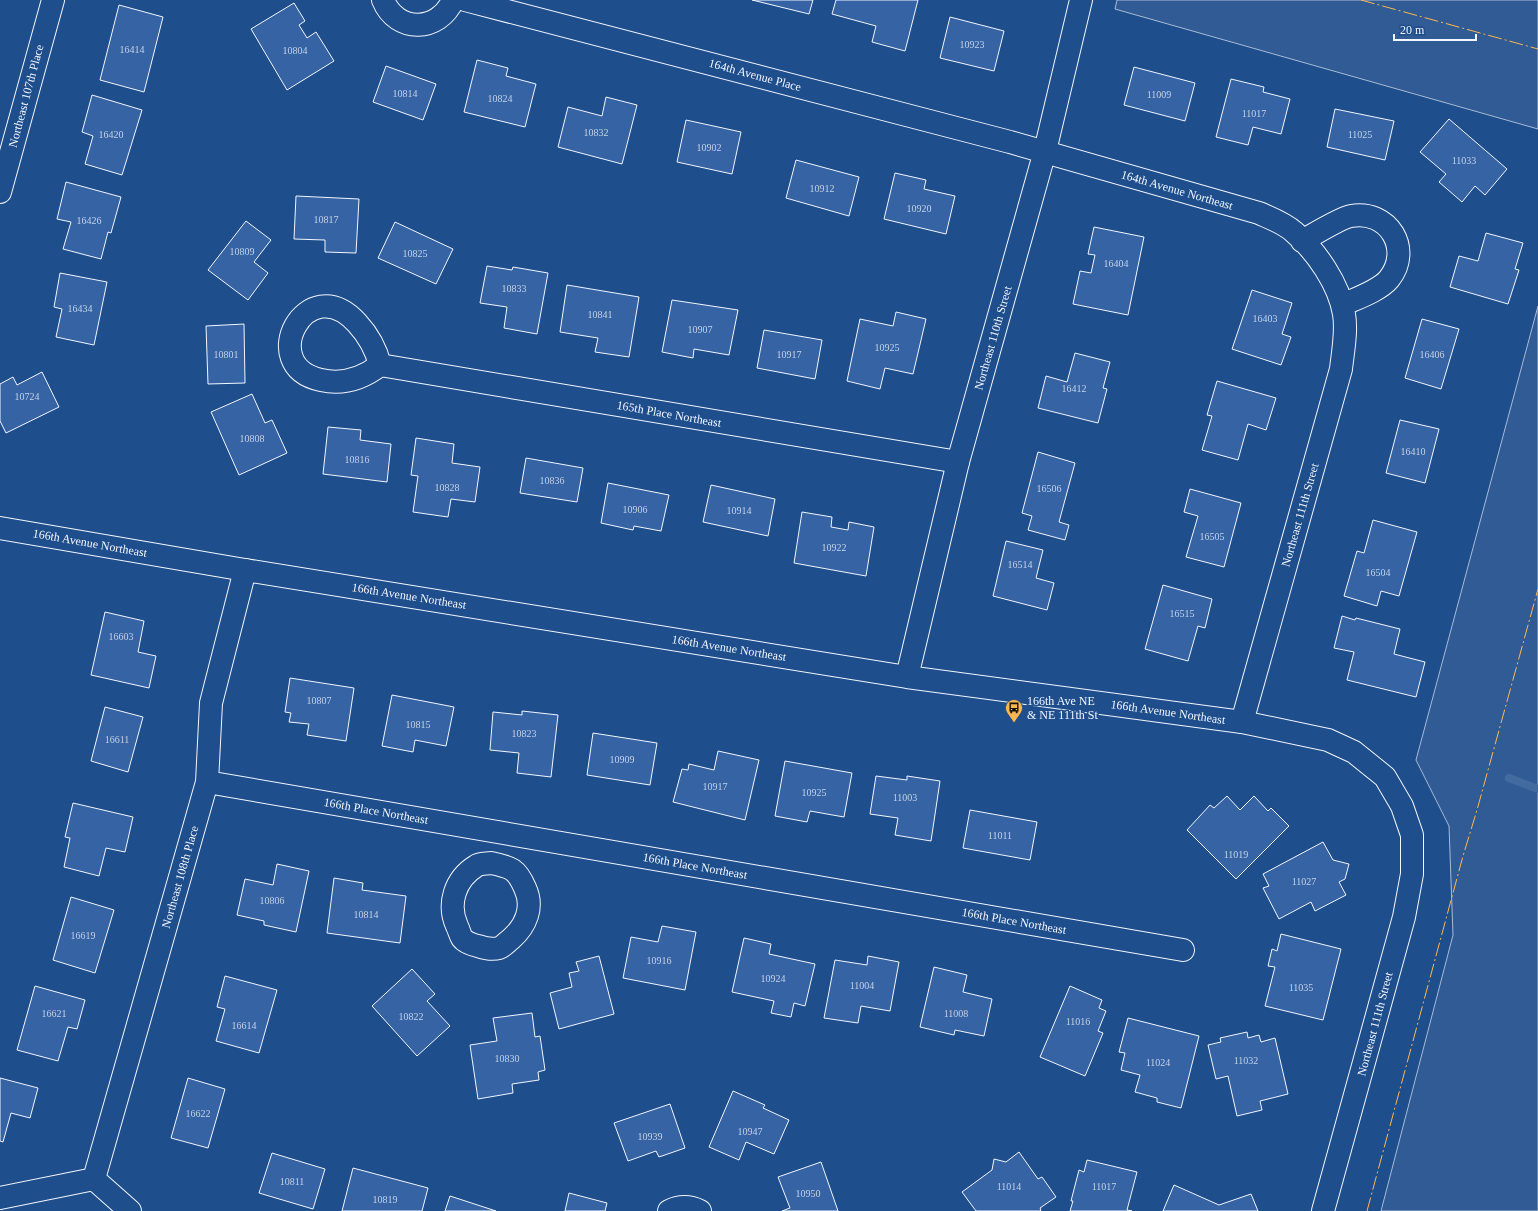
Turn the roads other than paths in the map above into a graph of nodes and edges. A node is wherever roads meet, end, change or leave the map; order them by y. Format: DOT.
graph roads {
  1 [pos="53,0"];
  2 [pos="383,0"];
  3 [pos="453,0"];
  4 [pos="465,0"];
  5 [pos="1081,0"];
  6 [pos="1045,152"];
  7 [pos="0,192"];
  8 [pos="1302,241"];
  9 [pos="1325,267"];
  10 [pos="1342,305"];
  11 [pos="380,365"];
  12 [pos="958,462"];
  13 [pos="0,528"];
  14 [pos="245,570"];
  15 [pos="907,677"];
  16 [pos="1242,722"];
  17 [pos="207,782"];
  18 [pos="506,834"];
  19 [pos="1412,835"];
  20 [pos="499,864"];
  21 [pos="1183,950"];
  22 [pos="94,1180"];
  23 [pos="0,1198"];
  24 [pos="130,1211"];
  25 [pos="669,1211"];
  26 [pos="700,1211"];
  27 [pos="1323,1211"];
  1 -- 7 [label="street, Northeast 107th Place"];
  2 -- 3 [label="street"];
  4 -- 6 [label="street, 164th Avenue Place"];
  5 -- 6 [label="street, Northeast 110th Street"];
  6 -- 8 [label="street, 164th Avenue Northeast"];
  6 -- 12 [label="street, Northeast 110th Street"];
  8 -- 9 [label="street, 164th Avenue Northeast"];
  8 -- 10 [label="street"];
  9 -- 10 [label="street, Northeast 111th Street"];
  10 -- 16 [label="street, Northeast 111th Street"];
  11 -- 12 [label="street, 165th Place Northeast"];
  12 -- 15 [label="street, Northeast 110th Street"];
  13 -- 14 [label="street, 166th Avenue Northeast"];
  14 -- 15 [label="street, 166th Avenue Northeast"];
  14 -- 17 [label="street, Northeast 108th Place"];
  15 -- 16 [label="street, 166th Avenue Northeast"];
  16 -- 19 [label="street, 166th Avenue Northeast"];
  17 -- 18 [label="street, 166th Place Northeast"];
  17 -- 22 [label="street, Northeast 108th Place"];
  18 -- 20 [label="street"];
  18 -- 21 [label="street, 166th Place Northeast"];
  19 -- 27 [label="street, Northeast 111th Street"];
  22 -- 23 [label="street"];
  22 -- 24 [label="street"];
  25 -- 26 [label="street"];
}
